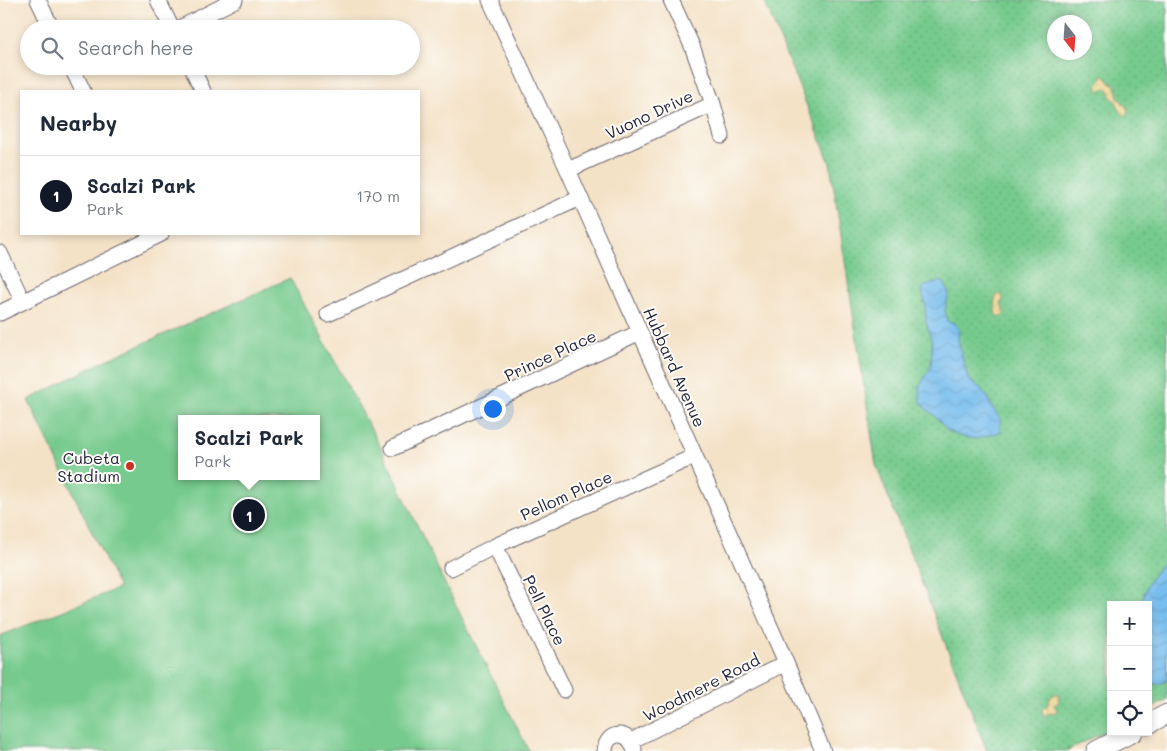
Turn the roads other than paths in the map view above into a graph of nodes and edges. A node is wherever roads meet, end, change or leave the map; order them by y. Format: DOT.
graph roads {
  1 [pos="38,0"];
  2 [pos="158,0"];
  3 [pos="235,0"];
  4 [pos="490,0"];
  5 [pos="671,0"];
  6 [pos="48,20"];
  7 [pos="168,20"];
  8 [pos="196,20"];
  9 [pos="75,75"];
  10 [pos="195,75"];
  11 [pos="83,90"];
  12 [pos="203,90"];
  13 [pos="714,104"];
  14 [pos="722,136"];
  15 [pos="568,170"];
  16 [pos="580,198"];
  17 [pos="156,235"];
  18 [pos="0,253"];
  19 [pos="23,302"];
  20 [pos="0,313"];
  21 [pos="328,314"];
  22 [pos="640,332"];
  23 [pos="393,448"];
  24 [pos="696,456"];
  25 [pos="494,546"];
  26 [pos="451,568"];
  27 [pos="786,663"];
  28 [pos="564,690"];
  29 [pos="1167,714"];
  30 [pos="1152,722"];
  31 [pos="1125,736"];
  32 [pos="632,746"];
  33 [pos="605,751"];
  34 [pos="823,751"];
  35 [pos="1096,751"];
  1 -- 6 [label="street"];
  2 -- 7 [label="street"];
  3 -- 8 [label="street"];
  4 -- 15 [label="street, Hubbard Avenue"];
  5 -- 13 [label="street"];
  9 -- 11 [label="street"];
  10 -- 12 [label="street"];
  13 -- 14 [label="street, Vuono Drive"];
  13 -- 15 [label="street, Vuono Drive"];
  15 -- 16 [label="street, Hubbard Avenue"];
  16 -- 21 [label="street"];
  16 -- 22 [label="street, Hubbard Avenue"];
  17 -- 19 [label="street"];
  18 -- 19 [label="street"];
  19 -- 20 [label="street"];
  22 -- 23 [label="street, Prince Place"];
  22 -- 24 [label="street, Hubbard Avenue"];
  24 -- 25 [label="street, Pellom Place"];
  24 -- 27 [label="street, Hubbard Avenue"];
  25 -- 26 [label="street, Pellom Place"];
  25 -- 28 [label="street, Pell Place"];
  27 -- 32 [label="street, Woodmere Road"];
  27 -- 34 [label="street, Hubbard Avenue"];
  29 -- 30 [label="main road"];
  31 -- 35 [label="main road"];
  32 -- 33 [label="street, Woodmere Road"];
}
